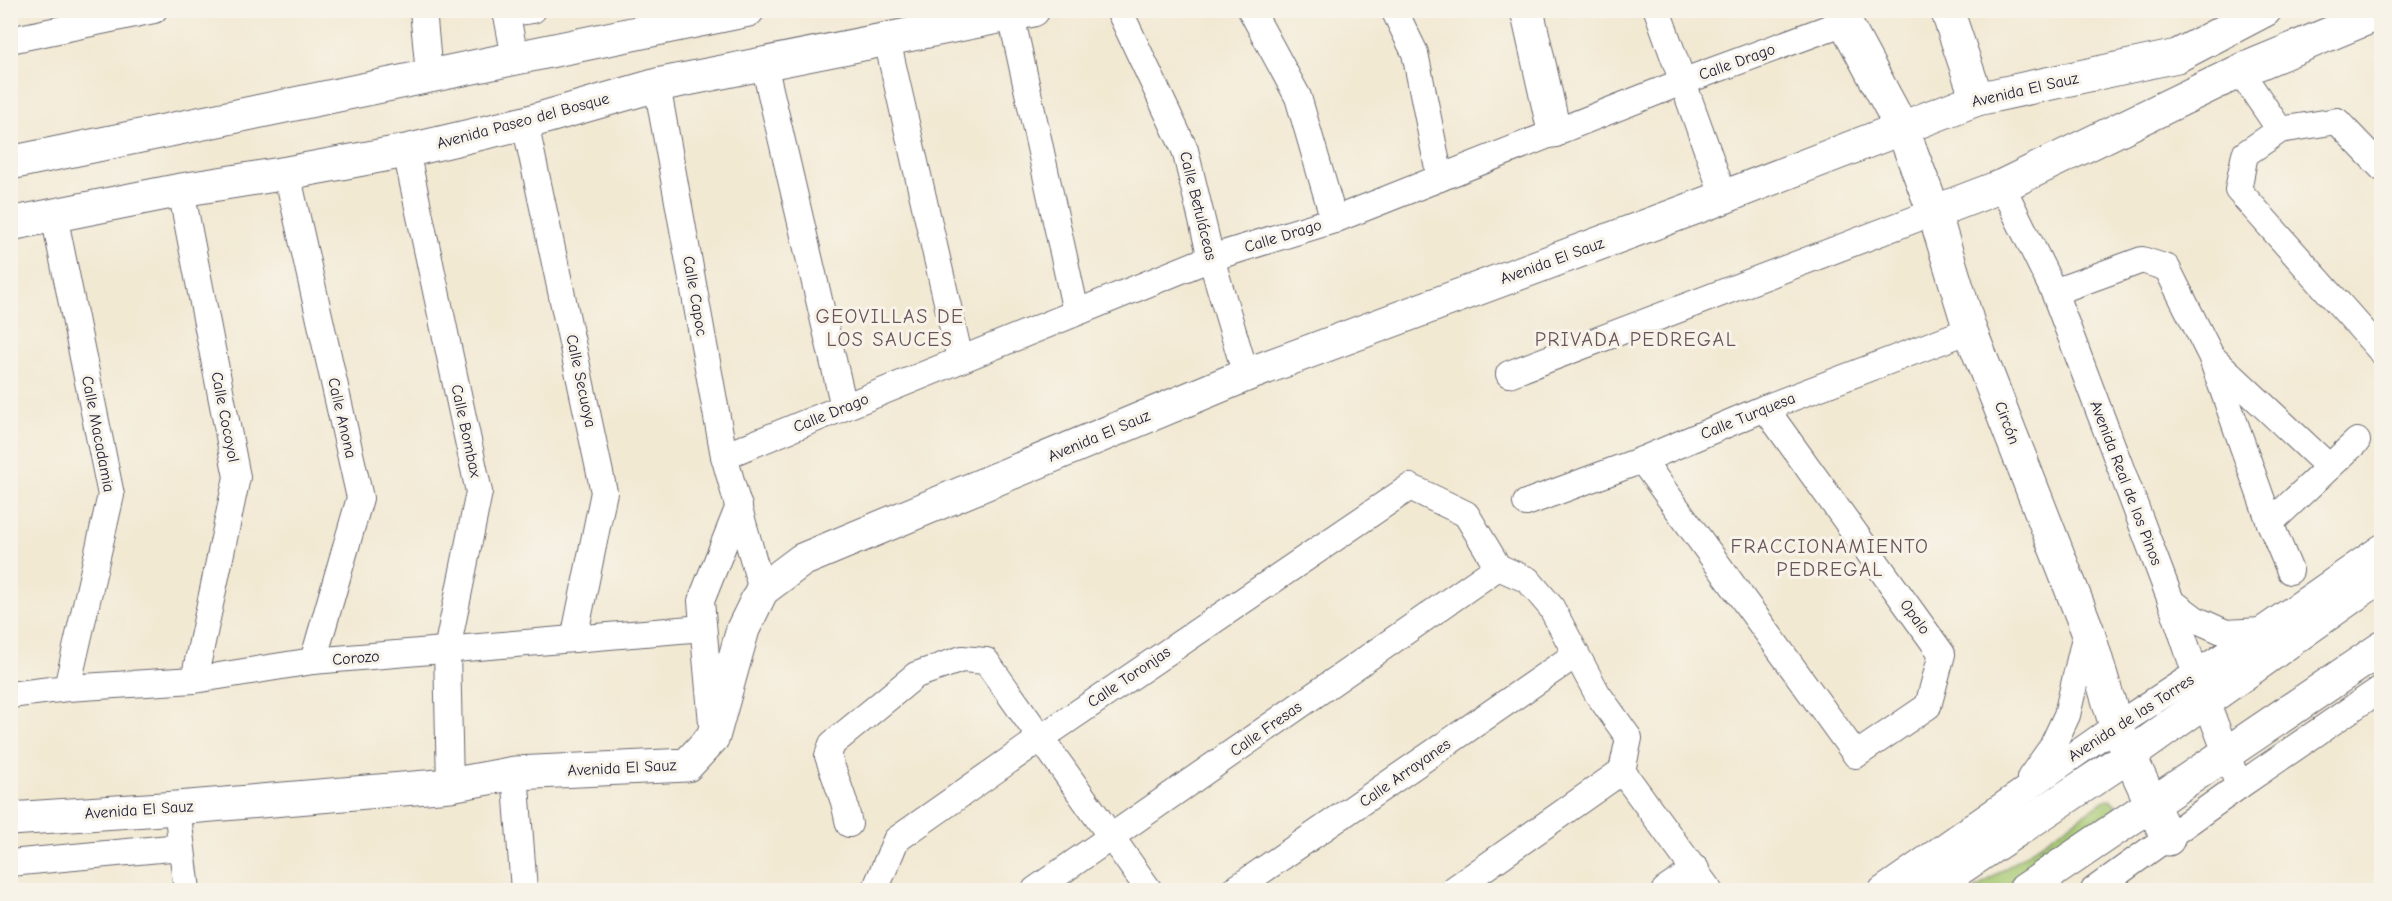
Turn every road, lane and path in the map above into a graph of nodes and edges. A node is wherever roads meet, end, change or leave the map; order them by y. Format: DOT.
graph roads {
  1 [pos="154,10"];
  2 [pos="423,10"];
  3 [pos="533,10"];
  4 [pos="748,10"];
  5 [pos="1119,10"];
  6 [pos="1251,10"];
  7 [pos="1394,10"];
  8 [pos="1527,10"];
  9 [pos="1947,10"];
  10 [pos="1659,11"];
  11 [pos="506,12"];
  12 [pos="2257,12"];
  13 [pos="2382,12"];
  14 [pos="1022,13"];
  15 [pos="1843,16"];
  16 [pos="10,40"];
  17 [pos="887,40"];
  18 [pos="515,58"];
  19 [pos="764,64"];
  20 [pos="2240,71"];
  21 [pos="429,75"];
  22 [pos="1682,81"];
  23 [pos="657,85"];
  24 [pos="1977,99"];
  25 [pos="525,123"];
  26 [pos="1902,128"];
  27 [pos="2280,130"];
  28 [pos="1554,131"];
  29 [pos="406,151"];
  30 [pos="10,163"];
  31 [pos="2382,168"];
  32 [pos="286,173"];
  33 [pos="1440,178"];
  34 [pos="2002,186"];
  35 [pos="181,190"];
  36 [pos="1724,197"];
  37 [pos="1934,212"];
  38 [pos="54,215"];
  39 [pos="1334,220"];
  40 [pos="10,224"];
  41 [pos="1211,258"];
  42 [pos="2054,292"];
  43 [pos="1076,312"];
  44 [pos="1970,330"];
  45 [pos="2382,352"];
  46 [pos="2211,356"];
  47 [pos="960,359"];
  48 [pos="1509,374"];
  49 [pos="1246,375"];
  50 [pos="844,407"];
  51 [pos="1765,408"];
  52 [pos="2356,441"];
  53 [pos="724,456"];
  54 [pos="1642,460"];
  55 [pos="2330,467"];
  56 [pos="1526,503"];
  57 [pos="739,507"];
  58 [pos="2270,523"];
  59 [pos="2382,547"];
  60 [pos="1498,567"];
  61 [pos="2290,571"];
  62 [pos="2382,574"];
  63 [pos="762,590"];
  64 [pos="2170,601"];
  65 [pos="703,628"];
  66 [pos="2087,629"];
  67 [pos="2261,632"];
  68 [pos="574,639"];
  69 [pos="2382,648"];
  70 [pos="447,650"];
  71 [pos="1575,655"];
  72 [pos="313,661"];
  73 [pos="194,680"];
  74 [pos="67,688"];
  75 [pos="2201,688"];
  76 [pos="2382,688"];
  77 [pos="10,695"];
  78 [pos="2116,726"];
  79 [pos="713,737"];
  80 [pos="1041,738"];
  81 [pos="2226,753"];
  82 [pos="2130,755"];
  83 [pos="1622,771"];
  84 [pos="515,773"];
  85 [pos="450,785"];
  86 [pos="2239,786"];
  87 [pos="2017,795"];
  88 [pos="2152,804"];
  89 [pos="177,808"];
  90 [pos="10,819"];
  91 [pos="849,824"];
  92 [pos="1112,836"];
  93 [pos="2168,839"];
  94 [pos="181,847"];
  95 [pos="10,863"];
  96 [pos="1696,869"];
  97 [pos="187,891"];
  98 [pos="524,891"];
  99 [pos="874,891"];
  100 [pos="1035,891"];
  101 [pos="1149,891"];
  102 [pos="1234,891"];
  103 [pos="1453,891"];
  104 [pos="1665,891"];
  105 [pos="1709,891"];
  106 [pos="1882,891"];
  107 [pos="1927,891"];
  108 [pos="2025,891"];
  109 [pos="2094,891"];
  1 -- 16 [label="street"];
  2 -- 21 [label="street"];
  3 -- 11 [label="street"];
  4 -- 18 [label="main road"];
  5 -- 41 [label="street, Calle Betuláceas"];
  6 -- 39 [label="street"];
  7 -- 33 [label="street"];
  8 -- 28 [label="main road"];
  9 -- 24 [label="main road"];
  10 -- 22 [label="street"];
  11 -- 18 [label="street"];
  12 -- 24 [label="main road, Avenida El Sauz"];
  13 -- 20 [label="main road"];
  14 -- 17 [label="main road, Avenida Paseo del Bosque"];
  14 -- 43 [label="street"];
  15 -- 22 [label="street, Calle Drago"];
  15 -- 26 [label="main road, Circón"];
  17 -- 19 [label="main road, Avenida Paseo del Bosque"];
  17 -- 47 [label="street"];
  18 -- 21 [label="main road"];
  19 -- 23 [label="main road, Avenida Paseo del Bosque"];
  19 -- 50 [label="street"];
  20 -- 27 [label="street"];
  20 -- 34 [label="main road"];
  21 -- 30 [label="main road"];
  22 -- 28 [label="street, Calle Drago"];
  22 -- 36 [label="street"];
  23 -- 25 [label="main road, Avenida Paseo del Bosque"];
  23 -- 53 [label="street, Calle Capoc"];
  24 -- 26 [label="main road, Avenida El Sauz"];
  25 -- 29 [label="main road, Avenida Paseo del Bosque"];
  25 -- 68 [label="street, Calle Secuoya"];
  26 -- 36 [label="main road, Avenida El Sauz"];
  26 -- 37 [label="main road, Circón"];
  27 -- 31 [label="street"];
  27 -- 45 [label="street"];
  28 -- 33 [label="street, Calle Drago"];
  29 -- 32 [label="main road, Avenida Paseo del Bosque"];
  29 -- 70 [label="street, Calle Bombax"];
  32 -- 35 [label="main road, Avenida Paseo del Bosque"];
  32 -- 72 [label="street, Calle Anona"];
  33 -- 39 [label="street, Calle Drago"];
  34 -- 37 [label="main road"];
  34 -- 42 [label="street, Avenida Real de los Pinos"];
  35 -- 38 [label="main road, Avenida Paseo del Bosque"];
  35 -- 73 [label="street, Calle Cocoyol"];
  36 -- 49 [label="main road, Avenida El Sauz"];
  37 -- 44 [label="main road, Circón"];
  37 -- 48 [label="street"];
  38 -- 40 [label="main road, Avenida Paseo del Bosque"];
  38 -- 74 [label="street, Calle Macadamia"];
  39 -- 41 [label="street, Calle Drago"];
  41 -- 43 [label="street, Calle Drago"];
  41 -- 49 [label="street, Calle Betuláceas"];
  42 -- 46 [label="street"];
  42 -- 64 [label="street, Avenida Real de los Pinos"];
  43 -- 47 [label="street, Calle Drago"];
  44 -- 51 [label="street, Calle Turquesa"];
  44 -- 66 [label="main road, Circón"];
  46 -- 55 [label="street"];
  46 -- 58 [label="street"];
  47 -- 50 [label="street, Calle Drago"];
  49 -- 63 [label="main road, Avenida El Sauz"];
  50 -- 53 [label="street, Calle Drago"];
  51 -- 54 [label="street, Calle Turquesa"];
  51 -- 54 [label="street, Opalo"];
  52 -- 55 [label="street"];
  53 -- 57 [label="street, Calle Capoc"];
  54 -- 56 [label="street, Calle Turquesa"];
  55 -- 58 [label="street"];
  57 -- 63 [label="street, Calle Capoc"];
  57 -- 65 [label="street"];
  58 -- 61 [label="street"];
  59 -- 67 [label="street, Avenida de las Torres"];
  60 -- 71 [label="street"];
  60 -- 80 [label="street, Calle Toronjas"];
  60 -- 92 [label="street, Calle Fresas"];
  62 -- 75 [label="main road, Avenida de las Torres"];
  63 -- 79 [label="main road, Avenida El Sauz"];
  64 -- 67 [label="street"];
  64 -- 75 [label="street, Avenida Real de los Pinos"];
  65 -- 68 [label="street, Corozo"];
  65 -- 79 [label="street"];
  66 -- 78 [label="main road, Circón"];
  66 -- 87 [label="street"];
  67 -- 75 [label="street, Avenida de las Torres"];
  68 -- 70 [label="street, Corozo"];
  69 -- 81 [label="main road"];
  70 -- 72 [label="street, Corozo"];
  70 -- 85 [label="street, Calle Bombax"];
  71 -- 83 [label="street"];
  71 -- 102 [label="street, Calle Arrayanes"];
  72 -- 73 [label="street, Corozo"];
  73 -- 74 [label="street, Corozo"];
  74 -- 77 [label="street, Corozo"];
  75 -- 78 [label="street, Avenida de las Torres"];
  75 -- 81 [label="street, Avenida Real de los Pinos"];
  75 -- 82 [label="main road, Avenida de las Torres"];
  76 -- 86 [label="street"];
  78 -- 82 [label="main road, Circón"];
  78 -- 87 [label="street, Avenida de las Torres"];
  79 -- 84 [label="main road, Avenida El Sauz"];
  80 -- 91 [label="street"];
  80 -- 92 [label="street"];
  80 -- 99 [label="street, Calle Toronjas"];
  81 -- 86 [label="street, Avenida Real de los Pinos"];
  81 -- 88 [label="main road"];
  82 -- 88 [label="main road, Circón"];
  82 -- 107 [label="main road, Avenida de las Torres"];
  83 -- 96 [label="street"];
  83 -- 103 [label="street"];
  84 -- 85 [label="main road, Avenida El Sauz"];
  84 -- 98 [label="street"];
  85 -- 89 [label="main road, Avenida El Sauz"];
  86 -- 93 [label="street"];
  87 -- 106 [label="street, Avenida de las Torres"];
  88 -- 93 [label="main road, Circón"];
  88 -- 108 [label="main road"];
  89 -- 90 [label="main road, Avenida El Sauz"];
  89 -- 94 [label="street"];
  92 -- 100 [label="street, Calle Fresas"];
  92 -- 101 [label="street"];
  93 -- 109 [label="street"];
  94 -- 95 [label="street"];
  94 -- 97 [label="street"];
  96 -- 104 [label="street"];
  96 -- 105 [label="street"];
}
